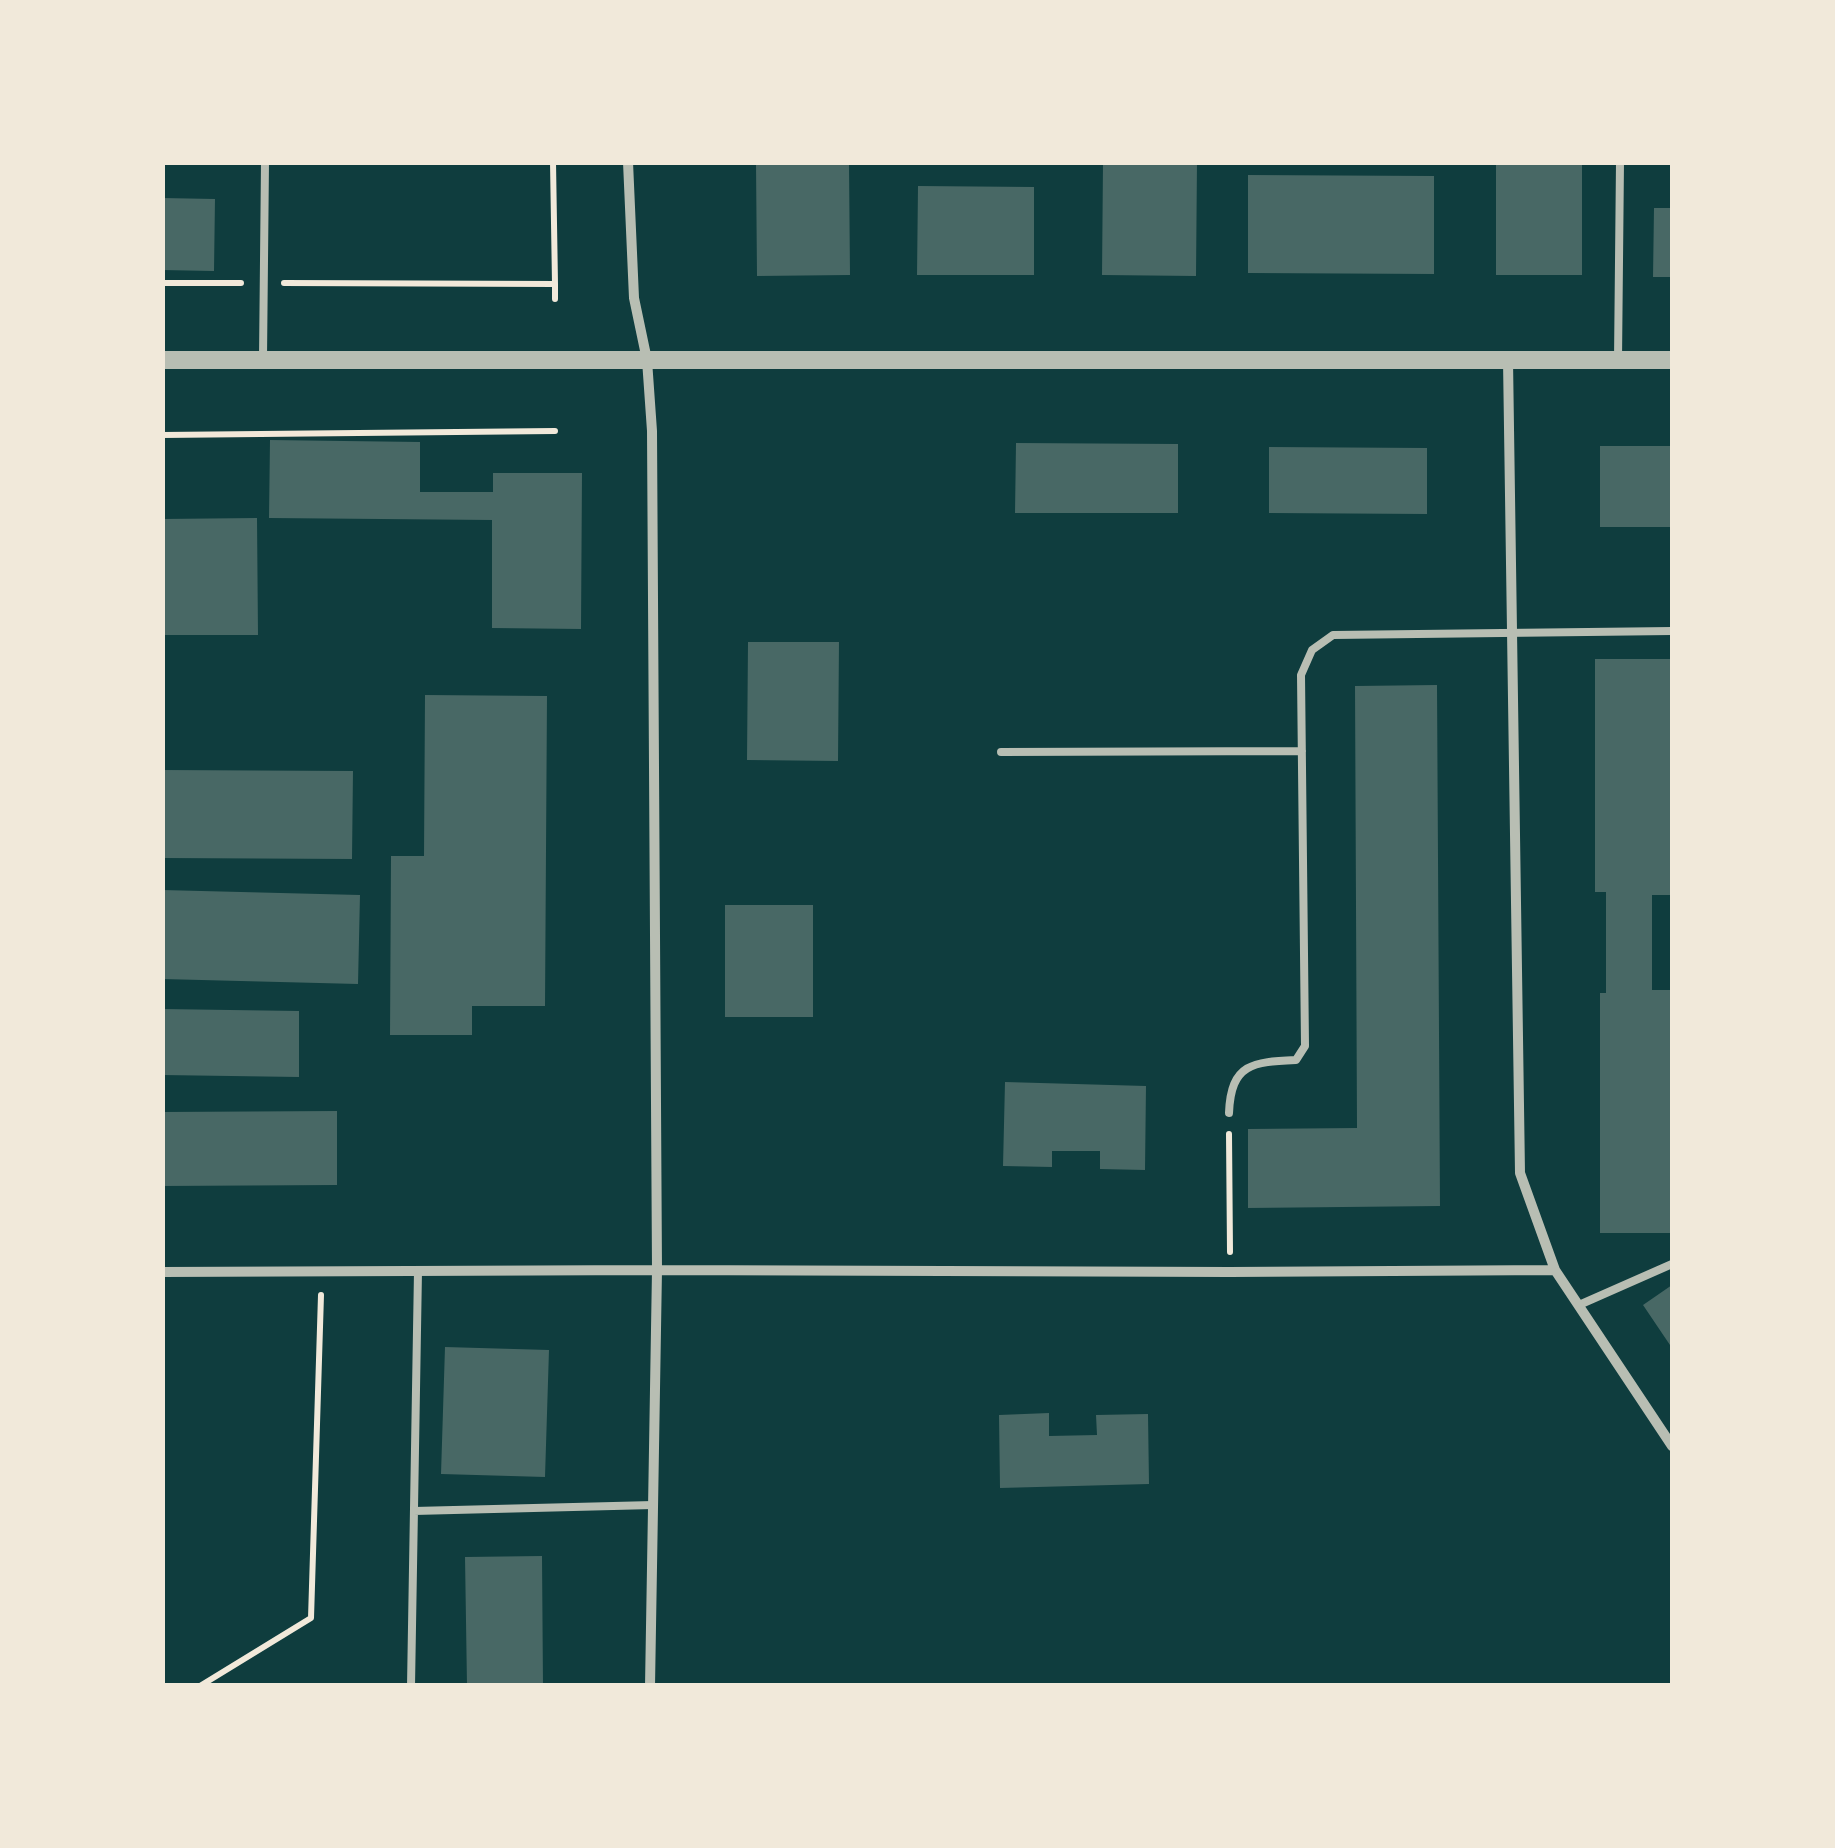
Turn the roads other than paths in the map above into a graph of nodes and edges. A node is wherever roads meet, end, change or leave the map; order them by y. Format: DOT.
graph roads {
  1 [pos="264,162"];
  2 [pos="628,162"];
  3 [pos="1620,162"];
  4 [pos="162,360"];
  5 [pos="264,360"];
  6 [pos="647,360"];
  7 [pos="1508,360"];
  8 [pos="1618,360"];
  9 [pos="1672,360"];
  10 [pos="1672,631"];
  11 [pos="1511,632"];
  12 [pos="1302,750"];
  13 [pos="1000,752"];
  14 [pos="1229,1113"];
  15 [pos="1672,1264"];
  16 [pos="657,1270"];
  17 [pos="1555,1270"];
  18 [pos="418,1271"];
  19 [pos="162,1272"];
  20 [pos="1579,1304"];
  21 [pos="1672,1446"];
  22 [pos="653,1504"];
  23 [pos="414,1511"];
  24 [pos="411,1686"];
  25 [pos="650,1686"];
  1 -- 5 [label="lane"];
  2 -- 6 [label="street"];
  3 -- 8 [label="lane"];
  4 -- 5 [label="street"];
  5 -- 6 [label="street"];
  6 -- 7 [label="street"];
  6 -- 16 [label="street"];
  7 -- 8 [label="street"];
  7 -- 11 [label="street"];
  8 -- 9 [label="street"];
  10 -- 11 [label="lane"];
  11 -- 12 [label="lane"];
  11 -- 17 [label="street"];
  12 -- 13 [label="lane"];
  12 -- 14 [label="lane"];
  15 -- 20 [label="lane"];
  16 -- 17 [label="street"];
  16 -- 18 [label="street"];
  16 -- 22 [label="street"];
  17 -- 20 [label="street"];
  18 -- 19 [label="street"];
  18 -- 23 [label="lane"];
  20 -- 21 [label="street"];
  22 -- 23 [label="lane"];
  22 -- 25 [label="street"];
  23 -- 24 [label="lane"];
}
